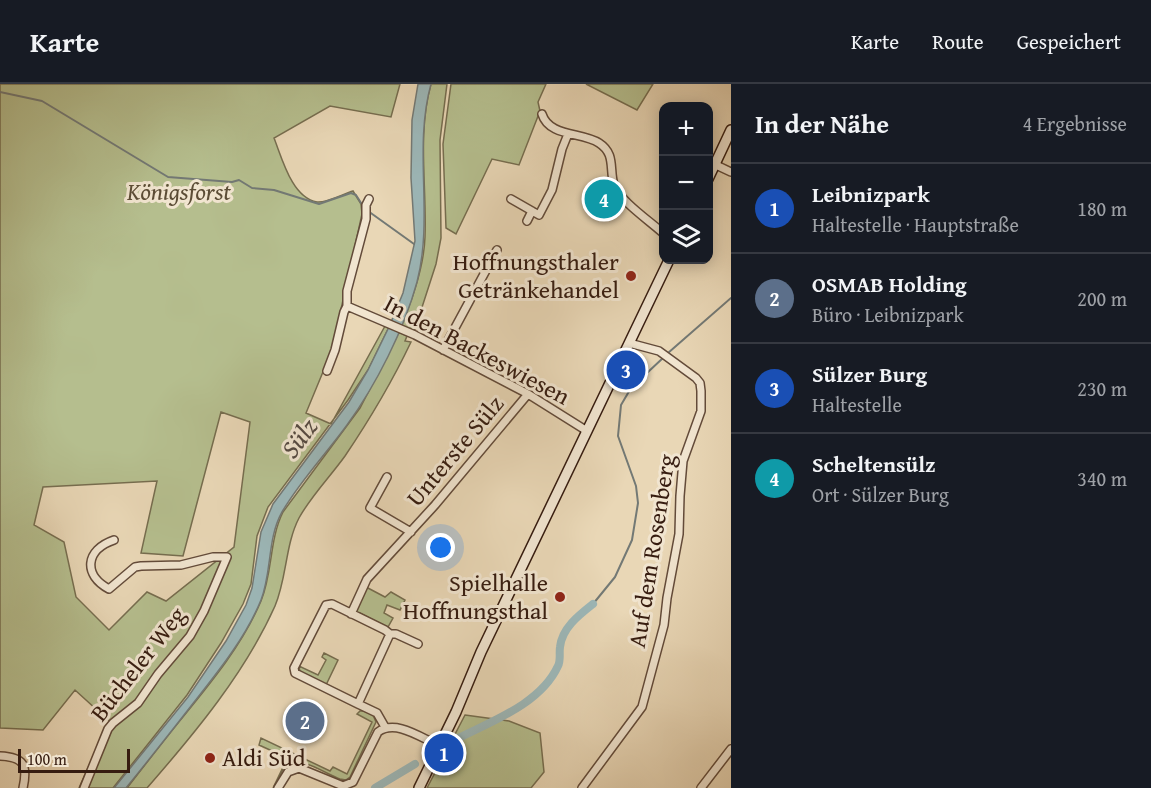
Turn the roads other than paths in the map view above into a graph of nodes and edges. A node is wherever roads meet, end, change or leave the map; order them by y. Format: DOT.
graph roads {
  1 [pos="543,114"];
  2 [pos="731,130"];
  3 [pos="568,134"];
  4 [pos="716,165"];
  5 [pos="713,170"];
  6 [pos="731,172"];
  7 [pos="369,199"];
  8 [pos="511,199"];
  9 [pos="532,211"];
  10 [pos="527,220"];
  11 [pos="659,230"];
  12 [pos="496,250"];
  13 [pos="667,264"];
  14 [pos="347,306"];
  15 [pos="629,343"];
  16 [pos="443,350"];
  17 [pos="327,371"];
  18 [pos="528,394"];
  19 [pos="587,431"];
  20 [pos="387,477"];
  21 [pos="411,532"];
  22 [pos="114,540"];
  23 [pos="351,614"];
  24 [pos="390,634"];
  25 [pos="418,644"];
  26 [pos="358,704"];
  27 [pos="385,727"];
  28 [pos="440,746"];
  29 [pos="731,749"];
  30 [pos="0,756"];
  31 [pos="24,788"];
  32 [pos="84,788"];
  33 [pos="278,788"];
  34 [pos="419,788"];
  35 [pos="582,788"];
  36 [pos="701,788"];
  1 -- 3 [label="street"];
  2 -- 4 [label="main road"];
  3 -- 9 [label="street"];
  3 -- 11 [label="street"];
  4 -- 5 [label="main road"];
  4 -- 6 [label="street"];
  7 -- 14 [label="street"];
  8 -- 9 [label="street"];
  9 -- 10 [label="street"];
  12 -- 16 [label="street"];
  13 -- 15 [label="main road"];
  14 -- 16 [label="street, In den Backeswiesen"];
  14 -- 17 [label="street"];
  15 -- 19 [label="main road"];
  15 -- 35 [label="street, Auf dem Rosenberg"];
  16 -- 18 [label="street, In den Backeswiesen"];
  18 -- 19 [label="street, In den Backeswiesen"];
  18 -- 21 [label="street, Unterste Sülz"];
  19 -- 28 [label="main road"];
  20 -- 21 [label="street, Unterste Sülz"];
  21 -- 23 [label="street, Unterste Sülz"];
  22 -- 32 [label="street, Bücheler Weg"];
  23 -- 24 [label="street"];
  23 -- 26 [label="street"];
  24 -- 25 [label="street"];
  24 -- 26 [label="street"];
  26 -- 27 [label="street"];
  27 -- 28 [label="street"];
  27 -- 33 [label="street"];
  28 -- 34 [label="main road"];
  29 -- 36 [label="street"];
  30 -- 31 [label="street"];
}
